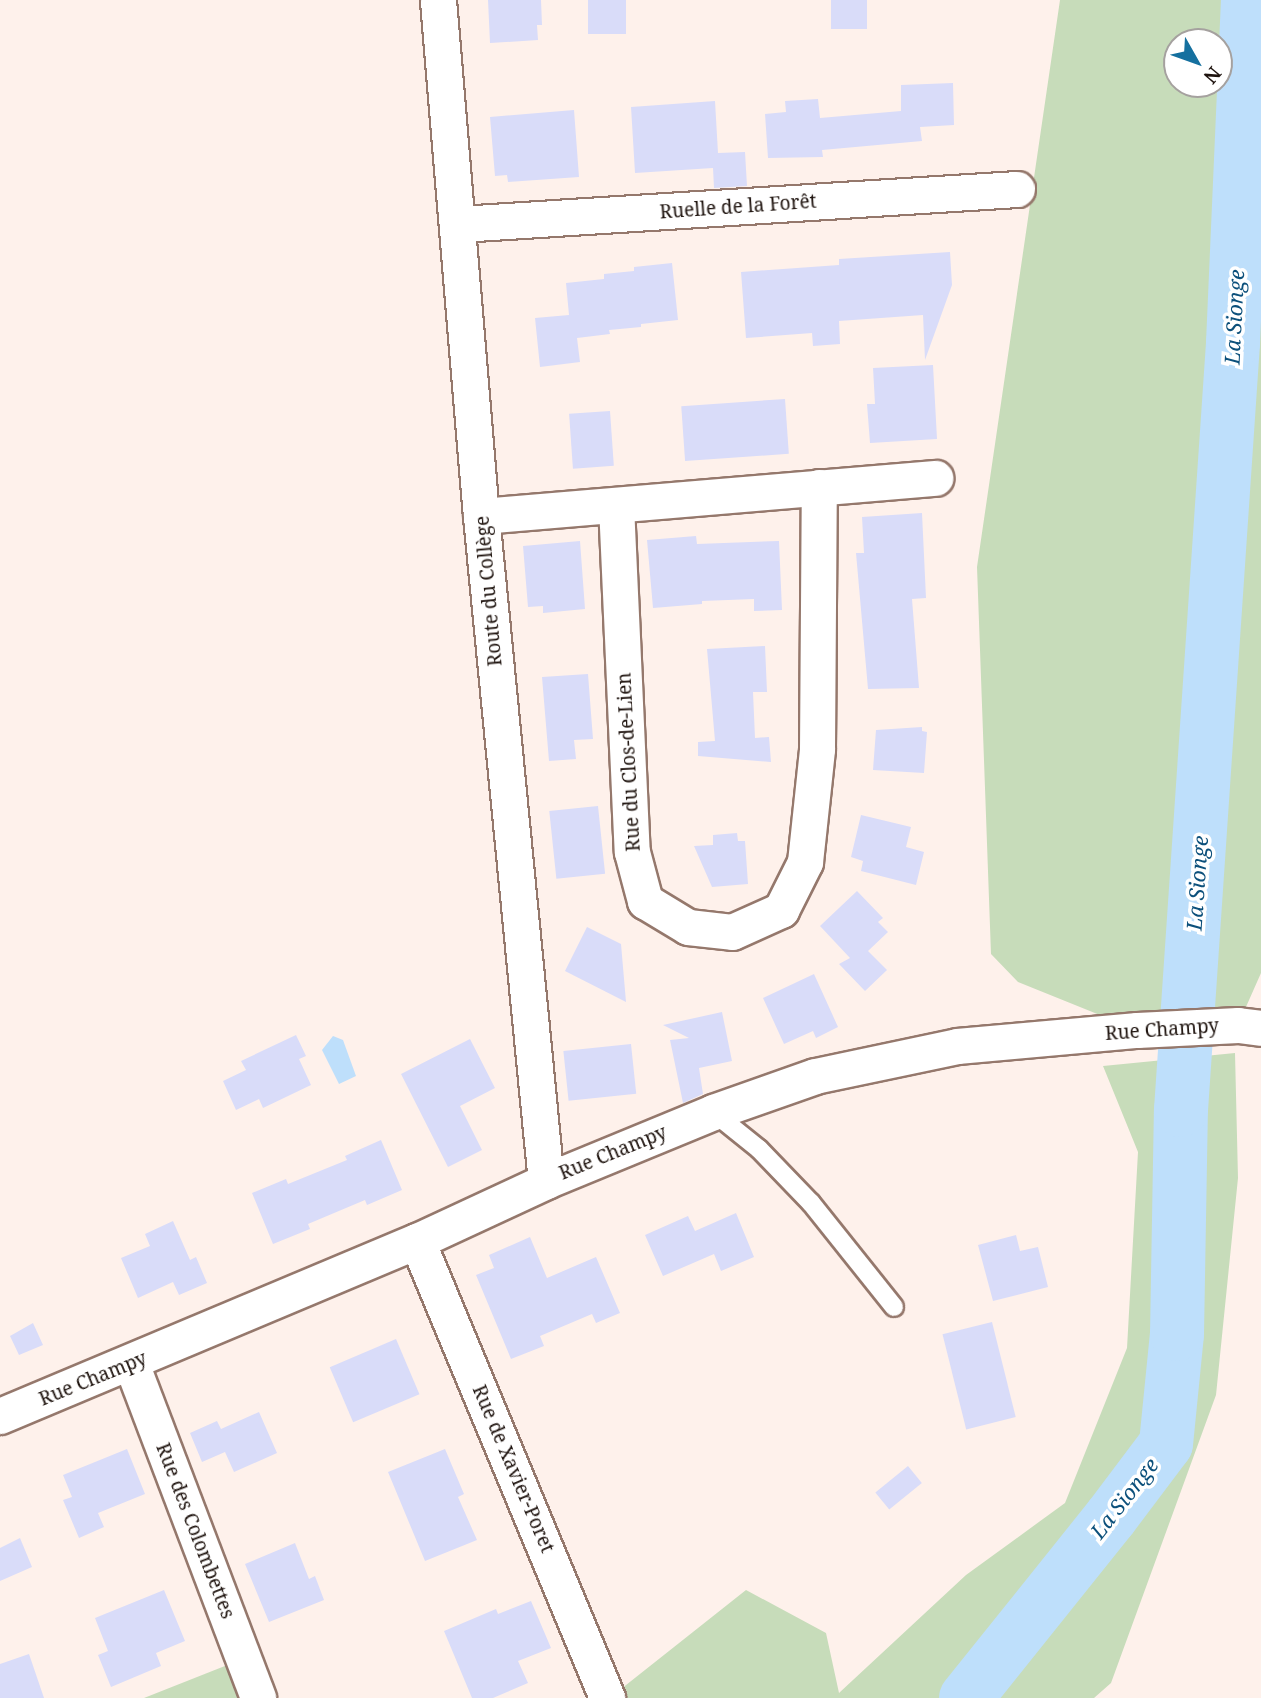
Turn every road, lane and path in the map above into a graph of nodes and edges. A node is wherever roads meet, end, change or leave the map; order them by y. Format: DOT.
graph roads {
  1 [pos="438,0"];
  2 [pos="1017,189"];
  3 [pos="459,224"];
  4 [pos="935,478"];
  5 [pos="819,487"];
  6 [pos="616,505"];
  7 [pos="481,516"];
  8 [pos="1250,1027"];
  9 [pos="713,1112"];
  10 [pos="546,1181"];
  11 [pos="416,1241"];
  12 [pos="894,1307"];
  13 [pos="131,1363"];
  14 [pos="0,1416"];
  15 [pos="258,1698"];
  16 [pos="607,1698"];
  1 -- 3 [label="street, Route du Collège"];
  2 -- 3 [label="street, Ruelle de la Forêt"];
  3 -- 7 [label="street, Route du Collège"];
  4 -- 5 [label="street"];
  5 -- 6 [label="street"];
  5 -- 6 [label="street, Rue du Clos-de-Lien"];
  6 -- 7 [label="street"];
  7 -- 10 [label="street, Route du Collège"];
  8 -- 9 [label="street, Rue Champy"];
  9 -- 10 [label="street, Rue Champy"];
  9 -- 12 [label="lane"];
  10 -- 11 [label="street, Rue Champy"];
  11 -- 13 [label="street, Rue Champy"];
  11 -- 16 [label="street, Rue de Xavier-Poret"];
  13 -- 14 [label="street, Rue Champy"];
  13 -- 15 [label="street, Rue des Colombettes"];
}
